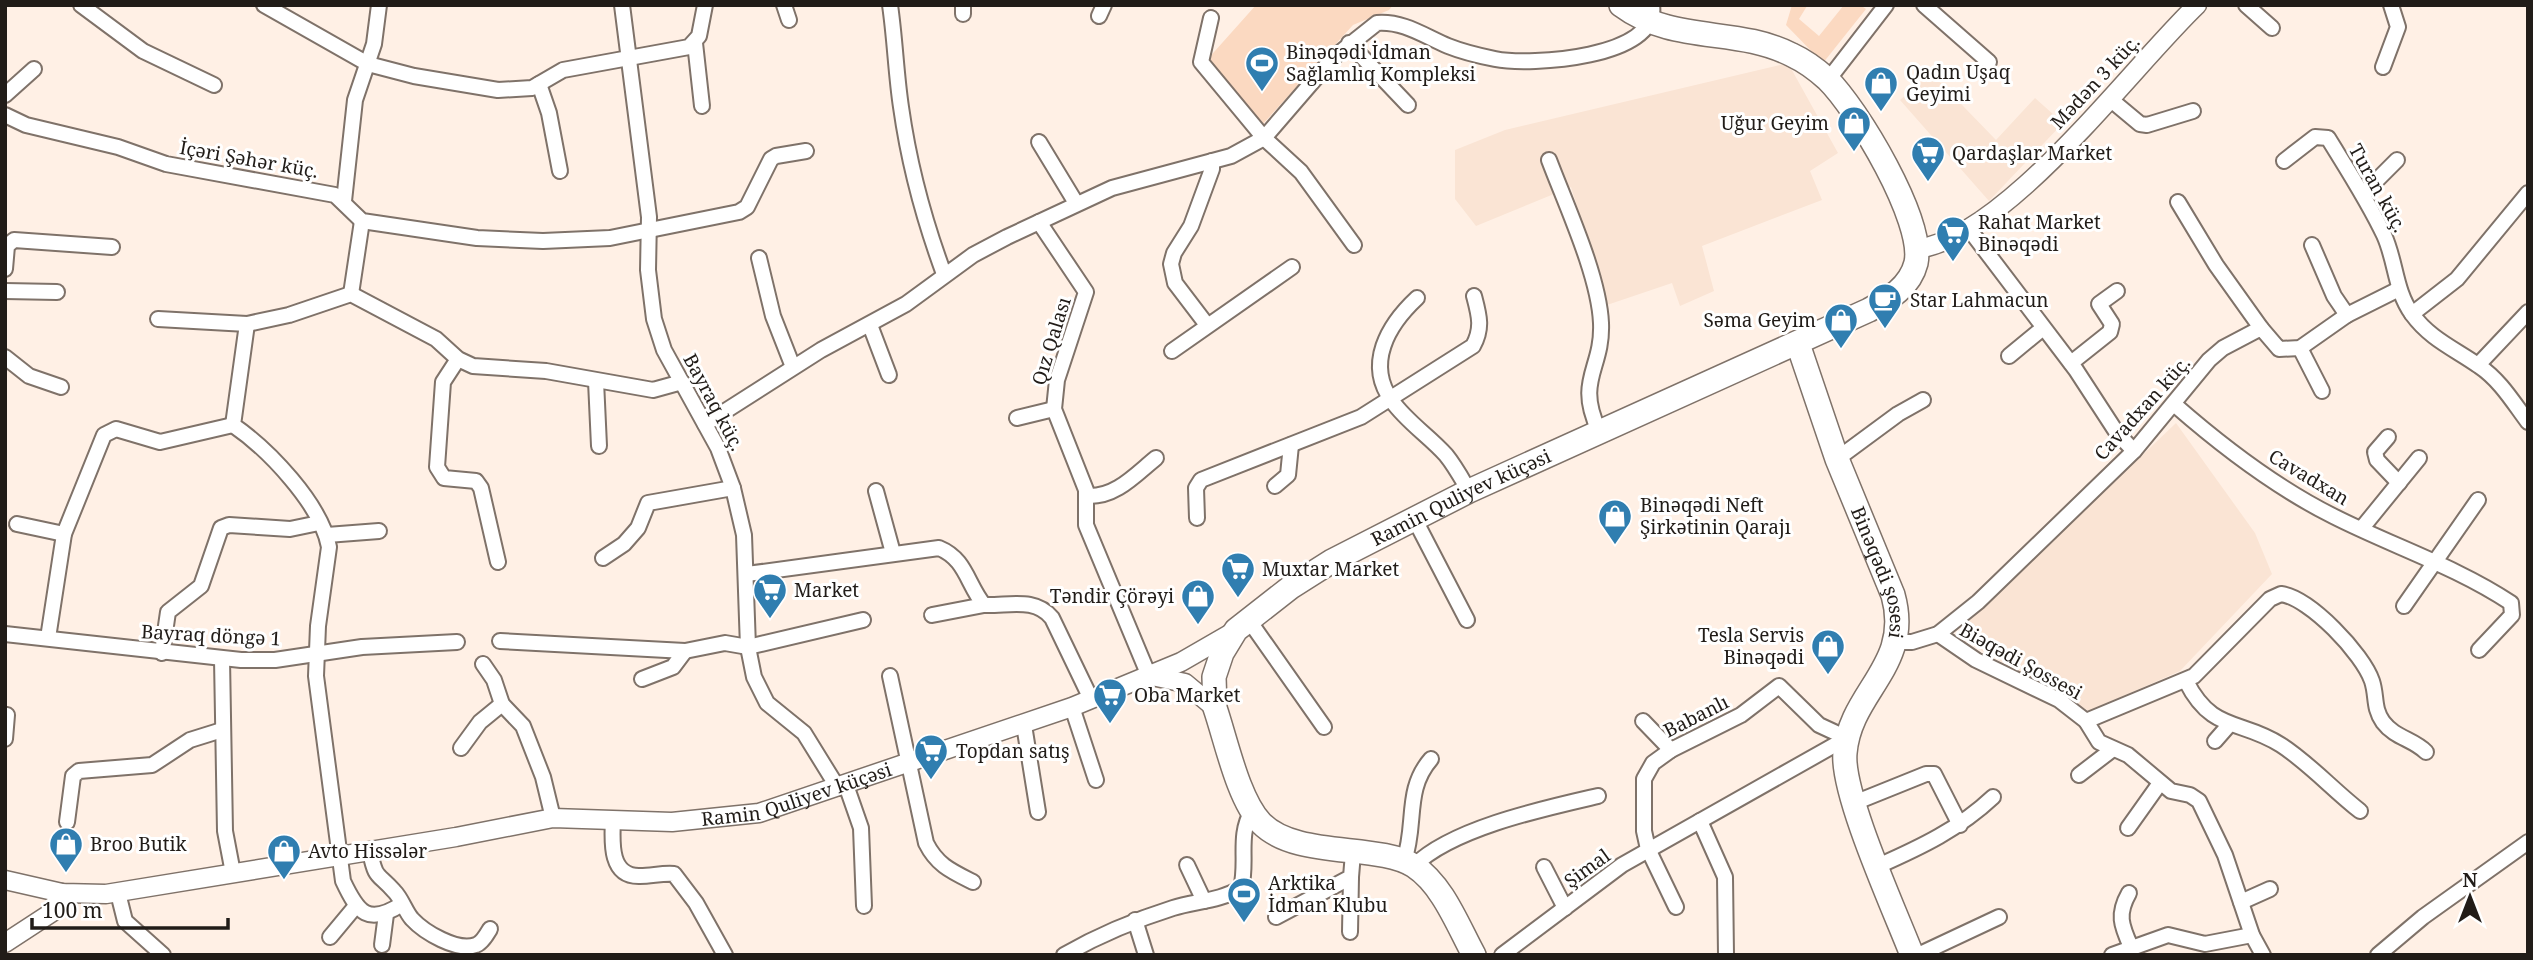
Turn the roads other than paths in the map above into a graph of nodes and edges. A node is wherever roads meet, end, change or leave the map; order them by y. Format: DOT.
graph roads {
  1 [pos="81,5"];
  2 [pos="264,5"];
  3 [pos="380,5"];
  4 [pos="622,5"];
  5 [pos="705,5"];
  6 [pos="890,5"];
  7 [pos="1621,5"];
  8 [pos="1886,5"];
  9 [pos="1924,5"];
  10 [pos="2197,5"];
  11 [pos="2246,5"];
  12 [pos="2391,5"];
  13 [pos="1651,14"];
  14 [pos="1211,18"];
  15 [pos="2272,28"];
  16 [pos="695,43"];
  17 [pos="1349,43"];
  18 [pos="629,59"];
  19 [pos="1989,62"];
  20 [pos="368,64"];
  21 [pos="2383,67"];
  22 [pos="34,69"];
  23 [pos="1828,80"];
  24 [pos="539,84"];
  25 [pos="214,85"];
  26 [pos="5,95"];
  27 [pos="2110,99"];
  28 [pos="1408,105"];
  29 [pos="702,106"];
  30 [pos="2193,111"];
  31 [pos="5,115"];
  32 [pos="1264,138"];
  33 [pos="1040,142"];
  34 [pos="806,151"];
  35 [pos="1549,159"];
  36 [pos="2397,159"];
  37 [pos="1212,161"];
  38 [pos="2284,161"];
  39 [pos="560,172"];
  40 [pos="2363,194"];
  41 [pos="2528,194"];
  42 [pos="344,201"];
  43 [pos="2178,202"];
  44 [pos="1076,203"];
  45 [pos="362,221"];
  46 [pos="1039,222"];
  47 [pos="1969,229"];
  48 [pos="649,233"];
  49 [pos="1354,245"];
  50 [pos="2312,245"];
  51 [pos="112,247"];
  52 [pos="1917,249"];
  53 [pos="759,258"];
  54 [pos="1292,267"];
  55 [pos="5,269"];
  56 [pos="944,274"];
  57 [pos="2399,289"];
  58 [pos="5,291"];
  59 [pos="2117,291"];
  60 [pos="57,292"];
  61 [pos="351,294"];
  62 [pos="1474,296"];
  63 [pos="1417,298"];
  64 [pos="2528,312"];
  65 [pos="2412,314"];
  66 [pos="2347,315"];
  67 [pos="158,319"];
  68 [pos="247,324"];
  69 [pos="870,325"];
  70 [pos="1207,326"];
  71 [pos="2043,328"];
  72 [pos="2261,328"];
  73 [pos="1798,344"];
  74 [pos="2300,348"];
  75 [pos="1172,351"];
  76 [pos="2009,356"];
  77 [pos="5,357"];
  78 [pos="458,359"];
  79 [pos="2070,363"];
  80 [pos="2478,365"];
  81 [pos="793,367"];
  82 [pos="889,375"];
  83 [pos="596,381"];
  84 [pos="682,382"];
  85 [pos="61,387"];
  86 [pos="2322,391"];
  87 [pos="1391,400"];
  88 [pos="1923,400"];
  89 [pos="2175,405"];
  90 [pos="1054,409"];
  91 [pos="1017,418"];
  92 [pos="2527,420"];
  93 [pos="705,424"];
  94 [pos="233,425"];
  95 [pos="1600,431"];
  96 [pos="2388,437"];
  97 [pos="1291,445"];
  98 [pos="599,446"];
  99 [pos="2134,451"];
  100 [pos="1156,458"];
  101 [pos="2419,458"];
  102 [pos="1837,459"];
  103 [pos="2399,483"];
  104 [pos="1275,486"];
  105 [pos="733,488"];
  106 [pos="876,491"];
  107 [pos="1469,491"];
  108 [pos="1088,496"];
  109 [pos="2478,499"];
  110 [pos="1197,518"];
  111 [pos="1414,518"];
  112 [pos="17,524"];
  113 [pos="2362,528"];
  114 [pos="323,529"];
  115 [pos="379,531"];
  116 [pos="64,534"];
  117 [pos="893,553"];
  118 [pos="603,558"];
  119 [pos="2436,561"];
  120 [pos="498,562"];
  121 [pos="747,574"];
  122 [pos="984,605"];
  123 [pos="2404,606"];
  124 [pos="932,615"];
  125 [pos="863,620"];
  126 [pos="1467,620"];
  127 [pos="1242,624"];
  128 [pos="5,634"];
  129 [pos="1938,634"];
  130 [pos="48,638"];
  131 [pos="457,642"];
  132 [pos="500,642"];
  133 [pos="1896,642"];
  134 [pos="748,647"];
  135 [pos="2479,650"];
  136 [pos="685,651"];
  137 [pos="162,653"];
  138 [pos="316,655"];
  139 [pos="222,659"];
  140 [pos="483,664"];
  141 [pos="890,676"];
  142 [pos="1149,676"];
  143 [pos="642,679"];
  144 [pos="2186,681"];
  145 [pos="1091,699"];
  146 [pos="502,704"];
  147 [pos="1072,707"];
  148 [pos="1215,708"];
  149 [pos="7,715"];
  150 [pos="1643,721"];
  151 [pos="2086,721"];
  152 [pos="1024,725"];
  153 [pos="2229,725"];
  154 [pos="1324,727"];
  155 [pos="222,730"];
  156 [pos="1847,738"];
  157 [pos="5,739"];
  158 [pos="2216,741"];
  159 [pos="461,748"];
  160 [pos="1671,750"];
  161 [pos="2113,750"];
  162 [pos="2426,752"];
  163 [pos="1431,759"];
  164 [pos="909,764"];
  165 [pos="2079,775"];
  166 [pos="1096,780"];
  167 [pos="2160,783"];
  168 [pos="842,787"];
  169 [pos="1598,796"];
  170 [pos="1993,797"];
  171 [pos="1854,803"];
  172 [pos="1252,811"];
  173 [pos="2360,811"];
  174 [pos="1038,813"];
  175 [pos="553,818"];
  176 [pos="613,819"];
  177 [pos="1700,821"];
  178 [pos="67,822"];
  179 [pos="1960,825"];
  180 [pos="2128,828"];
  181 [pos="2528,842"];
  182 [pos="1648,849"];
  183 [pos="370,852"];
  184 [pos="1353,853"];
  185 [pos="340,856"];
  186 [pos="1409,863"];
  187 [pos="1187,865"];
  188 [pos="1878,866"];
  189 [pos="1544,867"];
  190 [pos="233,873"];
  191 [pos="1351,877"];
  192 [pos="5,880"];
  193 [pos="973,883"];
  194 [pos="2270,889"];
  195 [pos="62,893"];
  196 [pos="118,893"];
  197 [pos="2129,893"];
  198 [pos="1204,901"];
  199 [pos="2241,902"];
  200 [pos="402,904"];
  201 [pos="864,906"];
  202 [pos="355,907"];
  203 [pos="1676,907"];
  204 [pos="1566,908"];
  205 [pos="386,914"];
  206 [pos="1276,917"];
  207 [pos="1999,917"];
  208 [pos="1135,920"];
  209 [pos="490,929"];
  210 [pos="1350,932"];
  211 [pos="2252,935"];
  212 [pos="330,937"];
  213 [pos="5,943"];
  214 [pos="382,945"];
  215 [pos="2131,947"];
  216 [pos="2206,949"];
  217 [pos="163,955"];
  218 [pos="726,955"];
  219 [pos="1064,955"];
  220 [pos="1146,955"];
  221 [pos="1474,955"];
  222 [pos="1502,955"];
  223 [pos="1726,955"];
  224 [pos="1912,955"];
  225 [pos="1918,955"];
  226 [pos="2112,955"];
  227 [pos="2263,955"];
  228 [pos="2378,955"];
  1 -- 25 [label="street"];
  2 -- 20 [label="street"];
  3 -- 20 [label="street"];
  4 -- 18 [label="street, Bayraq küç."];
  5 -- 16 [label="street"];
  6 -- 56 [label="street"];
  7 -- 13 [label="main road"];
  8 -- 23 [label="street"];
  9 -- 19 [label="street"];
  10 -- 27 [label="street, Mədən 3 küç."];
  11 -- 15 [label="street"];
  12 -- 21 [label="street"];
  13 -- 17 [label="street"];
  13 -- 23 [label="main road"];
  14 -- 32 [label="street"];
  16 -- 18 [label="street"];
  16 -- 29 [label="street"];
  17 -- 28 [label="street"];
  17 -- 32 [label="street"];
  18 -- 24 [label="street"];
  18 -- 48 [label="street, Bayraq küç."];
  20 -- 24 [label="street"];
  20 -- 42 [label="street"];
  22 -- 26 [label="street"];
  23 -- 52 [label="main road"];
  24 -- 39 [label="street"];
  27 -- 30 [label="street"];
  27 -- 47 [label="street, Mədən 3 küç."];
  31 -- 42 [label="street, İçəri Şəhər küç."];
  32 -- 37 [label="street"];
  32 -- 49 [label="street"];
  33 -- 44 [label="street"];
  34 -- 48 [label="street"];
  35 -- 95 [label="street"];
  36 -- 40 [label="street"];
  37 -- 44 [label="street"];
  37 -- 70 [label="street"];
  38 -- 40 [label="street, Turan küç."];
  40 -- 57 [label="street, Turan küç."];
  41 -- 65 [label="street"];
  42 -- 45 [label="street, İçəri Şəhər küç."];
  43 -- 72 [label="street"];
  44 -- 46 [label="street"];
  45 -- 48 [label="street"];
  45 -- 61 [label="street"];
  46 -- 56 [label="street"];
  46 -- 90 [label="street, Qız Qalası"];
  47 -- 52 [label="street, Mədən 3 küç."];
  47 -- 71 [label="street"];
  48 -- 84 [label="street, Bayraq küç."];
  50 -- 66 [label="street"];
  51 -- 55 [label="street"];
  52 -- 73 [label="main road, Ramin Quliyev küçəsi"];
  53 -- 81 [label="street"];
  54 -- 70 [label="street"];
  56 -- 69 [label="street"];
  57 -- 65 [label="street, Turan küç."];
  57 -- 66 [label="street"];
  58 -- 60 [label="street"];
  59 -- 79 [label="street"];
  61 -- 68 [label="street"];
  61 -- 78 [label="street"];
  62 -- 87 [label="street"];
  63 -- 87 [label="street"];
  64 -- 80 [label="street"];
  65 -- 80 [label="street, Turan küç."];
  66 -- 74 [label="street"];
  67 -- 68 [label="street"];
  68 -- 94 [label="street"];
  69 -- 81 [label="street"];
  69 -- 82 [label="street"];
  70 -- 75 [label="street"];
  71 -- 76 [label="street"];
  71 -- 79 [label="street"];
  72 -- 74 [label="street"];
  72 -- 89 [label="street, Cavadxan küç."];
  73 -- 95 [label="main road, Ramin Quliyev küçəsi"];
  73 -- 102 [label="main road, Binəqədi şosesi"];
  74 -- 86 [label="street"];
  77 -- 85 [label="street"];
  78 -- 83 [label="street"];
  78 -- 120 [label="street"];
  79 -- 99 [label="street"];
  80 -- 92 [label="street, Turan küç."];
  81 -- 93 [label="street"];
  83 -- 84 [label="street"];
  83 -- 98 [label="street"];
  84 -- 93 [label="street, Bayraq küç."];
  87 -- 97 [label="street"];
  87 -- 107 [label="street"];
  88 -- 102 [label="street"];
  89 -- 99 [label="street, Cavadxan küç."];
  89 -- 113 [label="street, Cavadxan"];
  90 -- 91 [label="street"];
  90 -- 108 [label="street, Qız Qalası"];
  93 -- 105 [label="street, Bayraq küç."];
  94 -- 114 [label="street"];
  94 -- 116 [label="street"];
  95 -- 107 [label="main road, Ramin Quliyev küçəsi"];
  96 -- 103 [label="street"];
  97 -- 104 [label="street"];
  97 -- 110 [label="street"];
  99 -- 129 [label="street, Cavadxan küç."];
  100 -- 108 [label="street"];
  101 -- 103 [label="street"];
  102 -- 133 [label="main road, Binəqədi şosesi"];
  103 -- 113 [label="street"];
  105 -- 118 [label="street"];
  105 -- 121 [label="street, Bayraq küç."];
  106 -- 117 [label="street"];
  107 -- 111 [label="main road, Ramin Quliyev küçəsi"];
  108 -- 142 [label="street, Qız Qalası"];
  109 -- 119 [label="street"];
  111 -- 126 [label="street"];
  111 -- 127 [label="main road, Ramin Quliyev küçəsi"];
  112 -- 116 [label="street"];
  113 -- 119 [label="street, Cavadxan"];
  114 -- 115 [label="street"];
  114 -- 137 [label="street"];
  114 -- 138 [label="street"];
  116 -- 130 [label="street"];
  117 -- 121 [label="street"];
  117 -- 122 [label="street"];
  119 -- 123 [label="street"];
  119 -- 135 [label="street, Cavadxan"];
  121 -- 134 [label="street, Bayraq küç."];
  122 -- 124 [label="street"];
  122 -- 145 [label="street"];
  125 -- 134 [label="street"];
  127 -- 142 [label="street, Ramin Quliyev küçəsi"];
  127 -- 148 [label="main road"];
  127 -- 154 [label="street"];
  128 -- 130 [label="street, Bayraq döngə 1"];
  129 -- 133 [label="street, Cavadxan küç."];
  129 -- 151 [label="street, Biəqədi Şossesi"];
  130 -- 137 [label="street, Bayraq döngə 1"];
  131 -- 138 [label="street, Bayraq döngə 1"];
  132 -- 136 [label="street"];
  133 -- 156 [label="main road, Binəqədi şosesi"];
  134 -- 136 [label="street"];
  134 -- 168 [label="street, Bayraq küç."];
  136 -- 143 [label="street"];
  137 -- 139 [label="street, Bayraq döngə 1"];
  138 -- 139 [label="street, Bayraq döngə 1"];
  138 -- 185 [label="street"];
  139 -- 155 [label="street"];
  140 -- 146 [label="street"];
  141 -- 164 [label="street"];
  142 -- 145 [label="street, Ramin Quliyev küçəsi"];
  142 -- 148 [label="street"];
  144 -- 151 [label="street, Biəqədi Şossesi"];
  144 -- 153 [label="street"];
  144 -- 162 [label="street, Biəqədi Şossesi"];
  145 -- 147 [label="street, Ramin Quliyev küçəsi"];
  146 -- 159 [label="street"];
  146 -- 175 [label="street"];
  147 -- 152 [label="street, Ramin Quliyev küçəsi"];
  147 -- 166 [label="street"];
  148 -- 172 [label="main road"];
  149 -- 157 [label="street"];
  150 -- 160 [label="street"];
  151 -- 161 [label="street, Biəqədi Şossesi"];
  152 -- 164 [label="street, Ramin Quliyev küçəsi"];
  152 -- 174 [label="street"];
  153 -- 158 [label="street"];
  153 -- 173 [label="street"];
  155 -- 178 [label="street"];
  155 -- 190 [label="street"];
  156 -- 160 [label="street, Babanlı"];
  156 -- 171 [label="main road, Binəqədi şosesi"];
  156 -- 177 [label="street, Şimal"];
  160 -- 182 [label="street, Babanlı"];
  161 -- 165 [label="street"];
  161 -- 167 [label="street, Biəqədi Şossesi"];
  163 -- 186 [label="street"];
  164 -- 168 [label="street, Ramin Quliyev küçəsi"];
  164 -- 193 [label="street"];
  167 -- 180 [label="street"];
  167 -- 199 [label="street, Biəqədi Şossesi"];
  168 -- 176 [label="street, Ramin Quliyev küçəsi"];
  168 -- 201 [label="street, Bayraq küç."];
  169 -- 186 [label="street"];
  170 -- 179 [label="street"];
  171 -- 179 [label="street"];
  171 -- 188 [label="main road, Binəqədi şosesi"];
  172 -- 184 [label="main road"];
  172 -- 198 [label="street"];
  175 -- 176 [label="street, Ramin Quliyev küçəsi"];
  175 -- 183 [label="street, Ramin Quliyev küçəsi"];
  176 -- 218 [label="street"];
  177 -- 182 [label="street, Şimal"];
  177 -- 223 [label="street"];
  179 -- 188 [label="street"];
  181 -- 228 [label="street"];
  182 -- 203 [label="street, Babanlı"];
  182 -- 204 [label="street, Şimal"];
  183 -- 185 [label="street, Ramin Quliyev küçəsi"];
  183 -- 200 [label="street"];
  184 -- 186 [label="main road"];
  184 -- 191 [label="street"];
  185 -- 190 [label="street, Ramin Quliyev küçəsi"];
  185 -- 202 [label="street"];
  186 -- 221 [label="main road"];
  187 -- 198 [label="street"];
  188 -- 224 [label="main road, Binəqədi şosesi"];
  189 -- 204 [label="street"];
  190 -- 196 [label="street, Ramin Quliyev küçəsi"];
  191 -- 206 [label="street"];
  191 -- 210 [label="street"];
  192 -- 195 [label="street, Ramin Quliyev küçəsi"];
  194 -- 199 [label="street"];
  195 -- 196 [label="street, Ramin Quliyev küçəsi"];
  195 -- 213 [label="street"];
  196 -- 217 [label="street"];
  197 -- 215 [label="street"];
  198 -- 208 [label="street"];
  199 -- 211 [label="street, Biəqədi Şossesi"];
  200 -- 205 [label="street"];
  200 -- 209 [label="street"];
  202 -- 205 [label="street"];
  202 -- 212 [label="street"];
  204 -- 222 [label="street, Şimal"];
  205 -- 214 [label="street"];
  207 -- 225 [label="street"];
  208 -- 219 [label="street"];
  208 -- 220 [label="street"];
  211 -- 216 [label="street"];
  211 -- 227 [label="street, Biəqədi Şossesi"];
  215 -- 216 [label="street"];
  215 -- 226 [label="street"];
}
